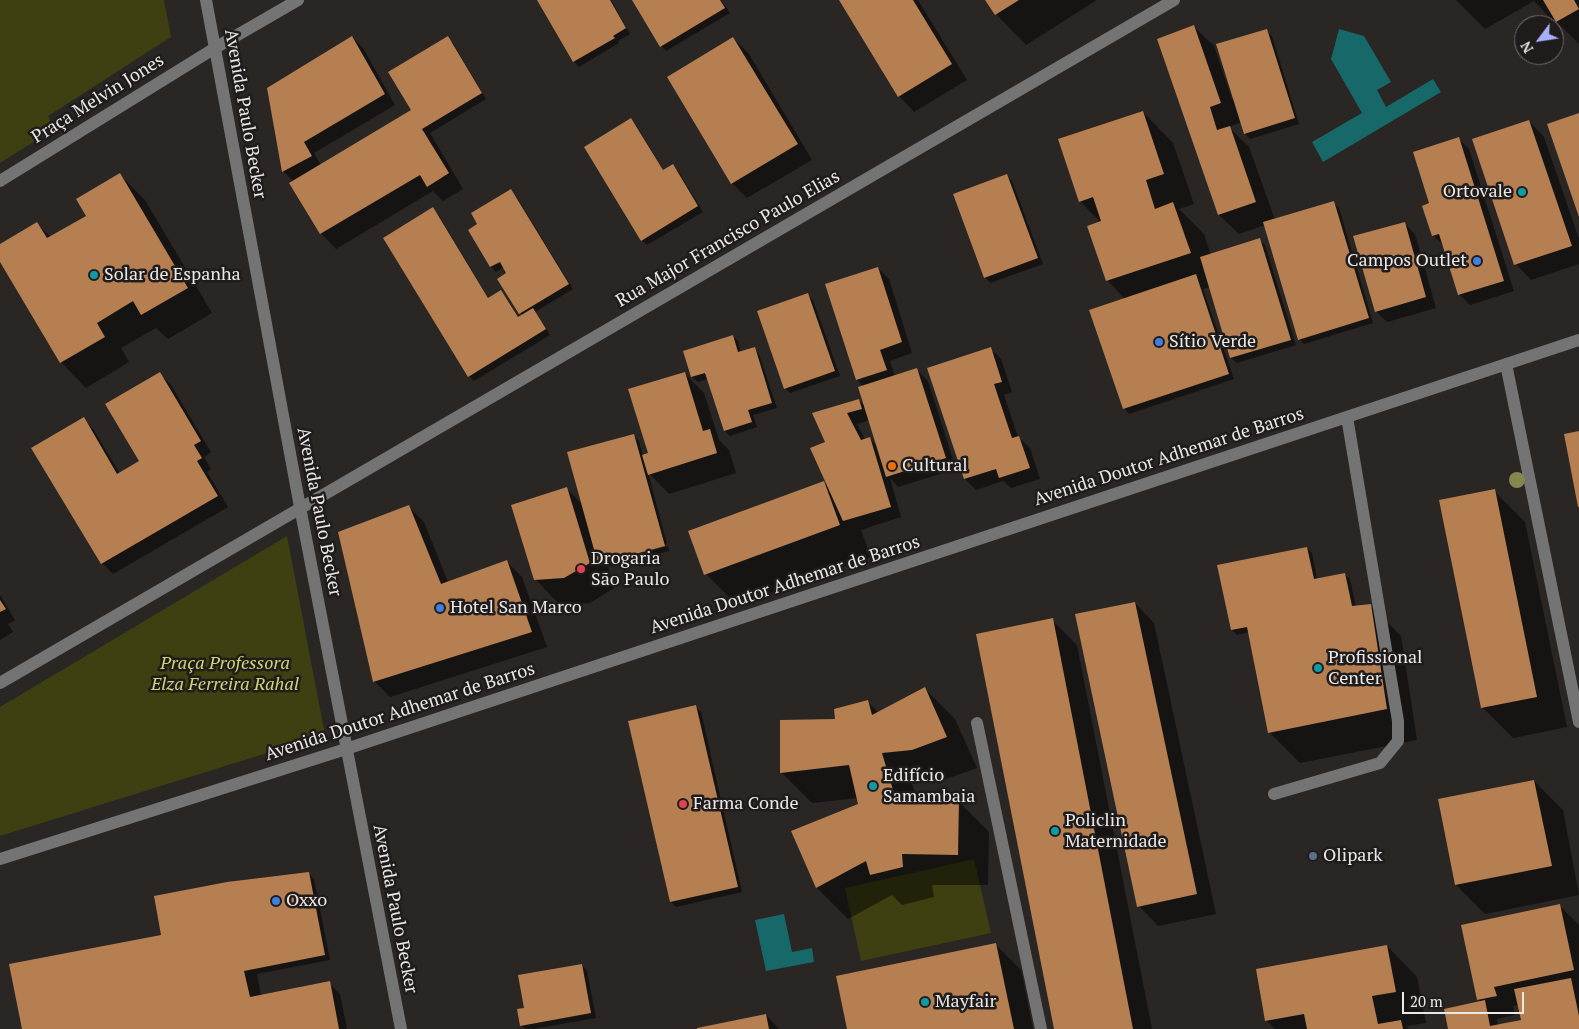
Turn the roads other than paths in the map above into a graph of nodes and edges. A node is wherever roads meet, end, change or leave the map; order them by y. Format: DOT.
graph roads {
  1 [pos="206,0"];
  2 [pos="298,0"];
  3 [pos="1174,0"];
  4 [pos="215,48"];
  5 [pos="0,180"];
  6 [pos="1579,340"];
  7 [pos="1506,364"];
  8 [pos="1347,417"];
  9 [pos="300,507"];
  10 [pos="0,683"];
  11 [pos="1579,722"];
  12 [pos="977,723"];
  13 [pos="346,749"];
  14 [pos="1274,794"];
  15 [pos="0,859"];
  16 [pos="401,1029"];
  17 [pos="1041,1029"];
  1 -- 4 [label="street, Avenida Paulo Becker"];
  2 -- 4 [label="street, Praça Melvin Jones"];
  3 -- 9 [label="street, Rua Major Francisco Paulo Elias"];
  4 -- 5 [label="street, Praça Melvin Jones"];
  4 -- 9 [label="street, Avenida Paulo Becker"];
  6 -- 7 [label="street, Avenida Doutor Adhemar de Barros"];
  7 -- 8 [label="street, Avenida Doutor Adhemar de Barros"];
  7 -- 11 [label="street"];
  8 -- 13 [label="street, Avenida Doutor Adhemar de Barros"];
  8 -- 14 [label="street"];
  9 -- 10 [label="street"];
  9 -- 13 [label="street, Avenida Paulo Becker"];
  12 -- 17 [label="street"];
  13 -- 15 [label="street, Avenida Doutor Adhemar de Barros"];
  13 -- 16 [label="street, Avenida Paulo Becker"];
}
